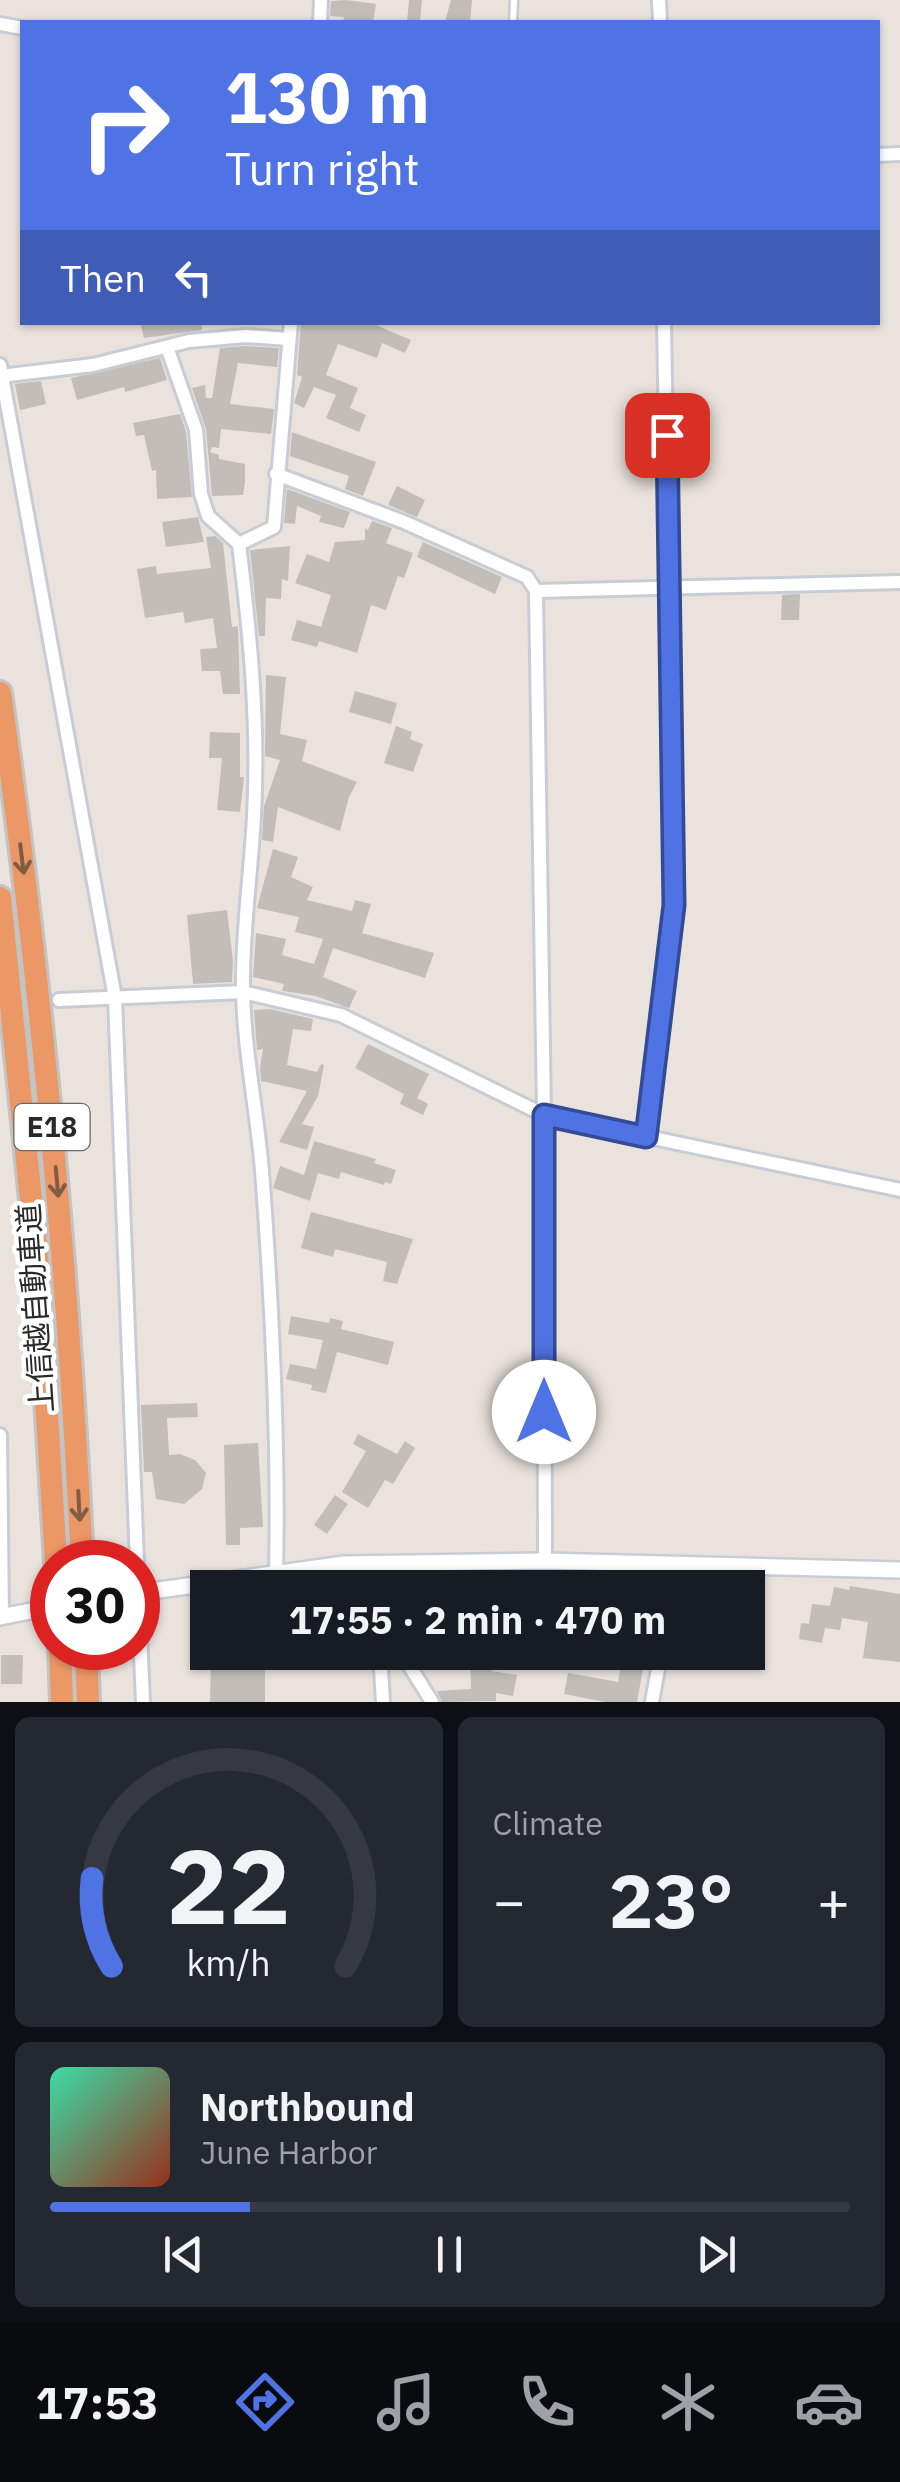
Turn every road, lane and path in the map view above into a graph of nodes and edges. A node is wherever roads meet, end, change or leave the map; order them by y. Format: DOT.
graph roads {
  1 [pos="291,325"];
  2 [pos="664,325"];
  3 [pos="290,339"];
  4 [pos="167,347"];
  5 [pos="0,372"];
  6 [pos="276,474"];
  7 [pos="239,544"];
  8 [pos="900,582"];
  9 [pos="670,586"];
  10 [pos="536,590"];
  11 [pos="0,693"];
  12 [pos="0,898"];
  13 [pos="244,992"];
  14 [pos="116,998"];
  15 [pos="60,1000"];
  16 [pos="544,1115"];
  17 [pos="646,1137"];
  18 [pos="900,1190"];
  19 [pos="0,1435"];
  20 [pos="55,1540"];
  21 [pos="81,1540"];
  22 [pos="135,1540"];
  23 [pos="545,1561"];
  24 [pos="344,1564"];
  25 [pos="678,1564"];
  26 [pos="276,1570"];
  27 [pos="293,1570"];
  28 [pos="348,1570"];
  29 [pos="677,1570"];
  30 [pos="900,1570"];
  31 [pos="190,1584"];
  32 [pos="160,1588"];
  33 [pos="30,1611"];
  34 [pos="1,1616"];
  35 [pos="61,1670"];
  36 [pos="87,1670"];
  37 [pos="141,1670"];
  38 [pos="381,1670"];
  39 [pos="412,1670"];
  40 [pos="658,1670"];
  41 [pos="62,1702"];
  42 [pos="88,1702"];
  43 [pos="142,1702"];
  44 [pos="383,1702"];
  45 [pos="432,1702"];
  46 [pos="652,1702"];
  1 -- 3 [label="street"];
  2 -- 9 [label="street"];
  3 -- 4 [label="street"];
  3 -- 6 [label="street"];
  4 -- 5 [label="street"];
  4 -- 7 [label="street"];
  5 -- 14 [label="street"];
  6 -- 7 [label="street"];
  6 -- 10 [label="street"];
  7 -- 13 [label="street"];
  8 -- 9 [label="street"];
  9 -- 10 [label="street"];
  9 -- 17 [label="street"];
  10 -- 16 [label="street"];
  11 -- 21 [label="highway, 上信越自動車道 / E18, one-way"];
  12 -- 20 [label="highway, 上信越自動車道 / E18"];
  13 -- 14 [label="street"];
  13 -- 16 [label="street"];
  13 -- 26 [label="street"];
  14 -- 15 [label="street"];
  14 -- 22 [label="street"];
  16 -- 17 [label="street"];
  16 -- 23 [label="street"];
  17 -- 18 [label="street"];
  19 -- 34 [label="street"];
  23 -- 24 [label="street"];
  23 -- 25 [label="street"];
  24 -- 27 [label="street"];
  24 -- 28 [label="street"];
  25 -- 29 [label="street"];
  25 -- 30 [label="street"];
  31 -- 32 [label="street"];
  33 -- 34 [label="street"];
  35 -- 41 [label="highway"];
  36 -- 42 [label="highway"];
  37 -- 43 [label="street"];
  38 -- 44 [label="street"];
  39 -- 45 [label="street"];
  40 -- 46 [label="street"];
}
